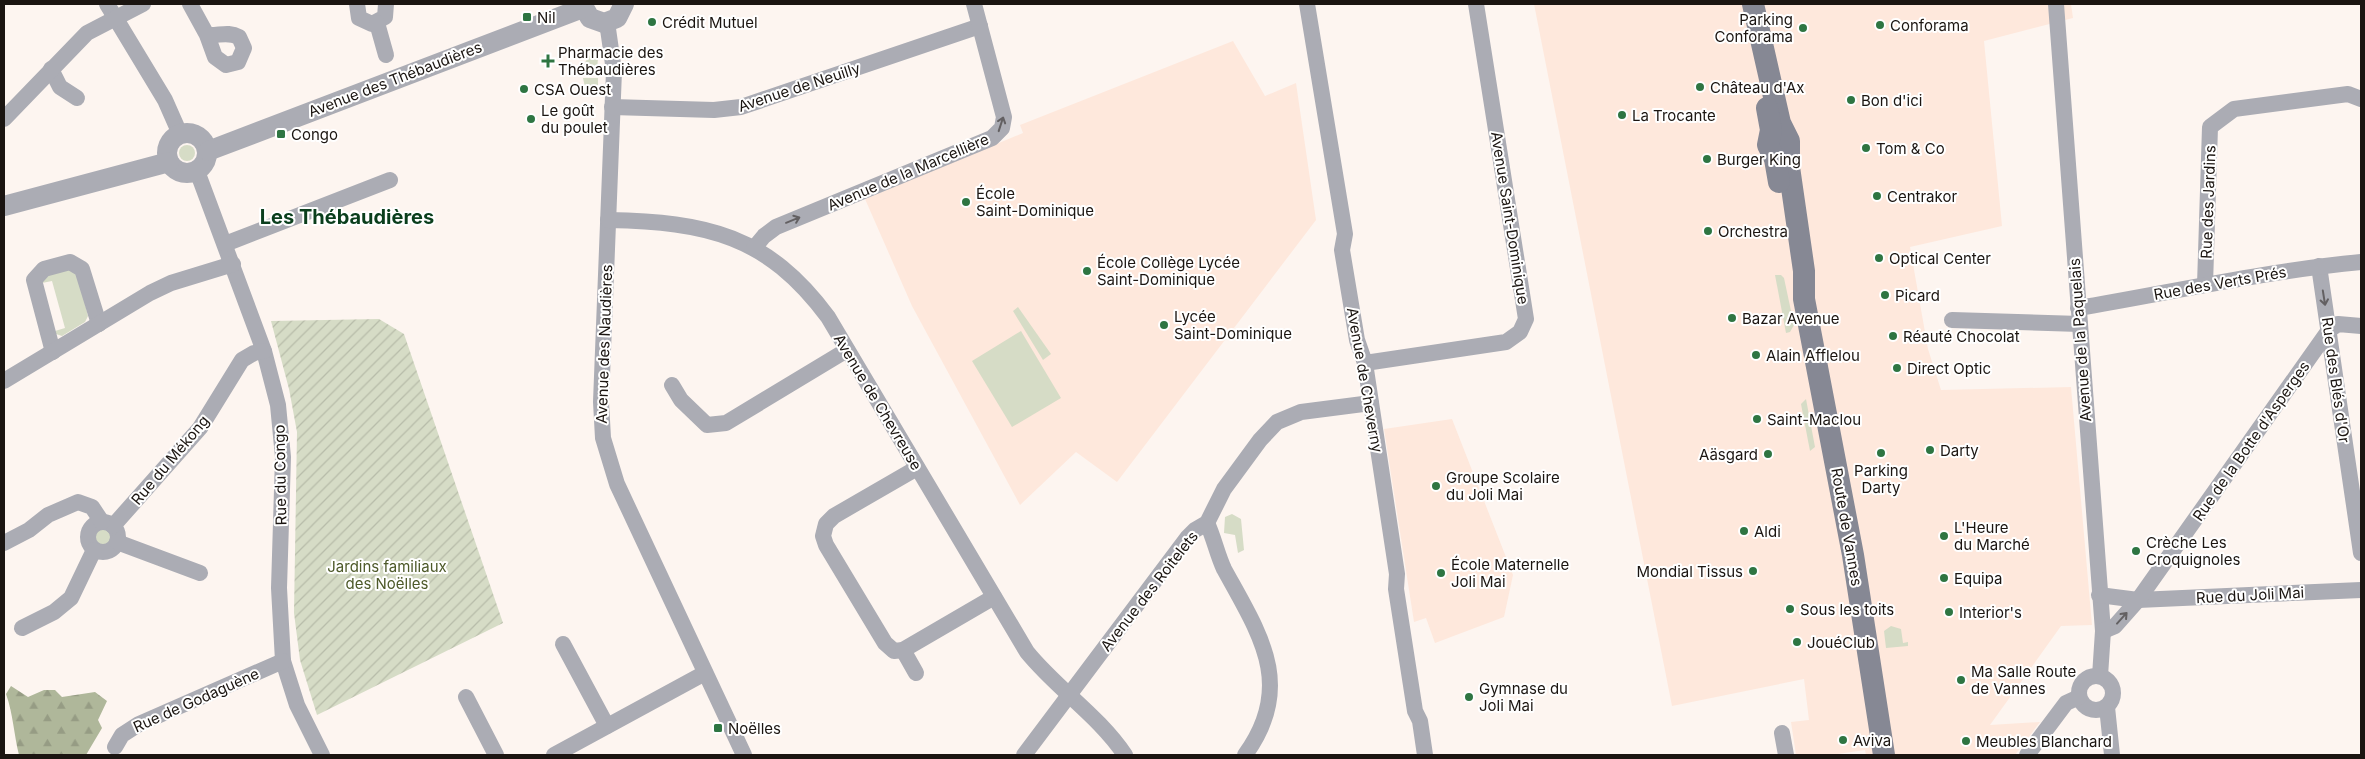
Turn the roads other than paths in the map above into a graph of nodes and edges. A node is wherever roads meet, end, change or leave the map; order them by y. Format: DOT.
graph roads {
  1 [pos="143,4"];
  2 [pos="190,4"];
  3 [pos="357,4"];
  4 [pos="386,4"];
  5 [pos="624,4"];
  6 [pos="974,4"];
  7 [pos="1307,4"];
  8 [pos="1476,4"];
  9 [pos="1743,4"];
  10 [pos="1753,4"];
  11 [pos="2056,4"];
  12 [pos="582,6"];
  13 [pos="111,11"];
  14 [pos="608,22"];
  15 [pos="377,23"];
  16 [pos="980,26"];
  17 [pos="207,35"];
  18 [pos="386,55"];
  19 [pos="51,69"];
  20 [pos="77,98"];
  21 [pos="2361,99"];
  22 [pos="612,107"];
  23 [pos="4,119"];
  24 [pos="180,134"];
  25 [pos="1779,143"];
  26 [pos="208,151"];
  27 [pos="169,162"];
  28 [pos="197,171"];
  29 [pos="390,180"];
  30 [pos="4,206"];
  31 [pos="608,220"];
  32 [pos="225,244"];
  33 [pos="754,248"];
  34 [pos="2361,262"];
  35 [pos="233,264"];
  36 [pos="2318,266"];
  37 [pos="2205,285"];
  38 [pos="2080,316"];
  39 [pos="1952,320"];
  40 [pos="99,324"];
  41 [pos="2361,326"];
  42 [pos="2329,330"];
  43 [pos="847,350"];
  44 [pos="264,351"];
  45 [pos="53,352"];
  46 [pos="1365,363"];
  47 [pos="4,382"];
  48 [pos="672,385"];
  49 [pos="1371,403"];
  50 [pos="917,468"];
  51 [pos="1207,523"];
  52 [pos="108,524"];
  53 [pos="117,542"];
  54 [pos="4,543"];
  55 [pos="94,550"];
  56 [pos="2361,553"];
  57 [pos="200,573"];
  58 [pos="2361,590"];
  59 [pos="2099,595"];
  60 [pos="994,597"];
  61 [pos="2138,600"];
  62 [pos="22,628"];
  63 [pos="2103,631"];
  64 [pos="563,644"];
  65 [pos="902,650"];
  66 [pos="283,661"];
  67 [pos="916,673"];
  68 [pos="705,674"];
  69 [pos="2100,676"];
  70 [pos="1068,695"];
  71 [pos="466,697"];
  72 [pos="2079,697"];
  73 [pos="2107,707"];
  74 [pos="607,726"];
  75 [pos="1782,733"];
  76 [pos="115,747"];
  77 [pos="2031,753"];
  78 [pos="322,755"];
  79 [pos="496,755"];
  80 [pos="554,755"];
  81 [pos="744,755"];
  82 [pos="1024,755"];
  83 [pos="1125,755"];
  84 [pos="1245,755"];
  85 [pos="1425,755"];
  86 [pos="1786,755"];
  87 [pos="1884,755"];
  88 [pos="2112,755"];
  1 -- 13 [label="street"];
  2 -- 17 [label="street"];
  3 -- 15 [label="street"];
  4 -- 15 [label="street"];
  5 -- 14 [label="street"];
  6 -- 16 [label="street, Avenue de la Marcellière"];
  7 -- 46 [label="street, Avenue de Cheverny"];
  8 -- 46 [label="street, Avenue Saint-Dominique"];
  9 -- 25 [label="main road, Route de Vannes"];
  10 -- 25 [label="main road, Route de Vannes"];
  11 -- 38 [label="street, Avenue de la Paquelais"];
  12 -- 14 [label="street"];
  12 -- 26 [label="street, Avenue des Thébaudières"];
  13 -- 19 [label="street"];
  13 -- 24 [label="street"];
  14 -- 22 [label="street, Avenue des Naudières"];
  15 -- 18 [label="street"];
  16 -- 22 [label="street, Avenue de Neuilly"];
  33 -- 16 [label="street, Avenue de la Marcellière, one-way"];
  19 -- 20 [label="street"];
  19 -- 23 [label="street"];
  21 -- 37 [label="street, Rue des Jardins"];
  22 -- 31 [label="street, Avenue des Naudières"];
  24 -- 26 [label="street"];
  24 -- 27 [label="street"];
  25 -- 87 [label="main road, Route de Vannes"];
  26 -- 28 [label="street"];
  27 -- 28 [label="street"];
  27 -- 30 [label="street"];
  28 -- 32 [label="street, Rue du Congo"];
  29 -- 32 [label="street"];
  31 -- 33 [label="street, Avenue de Chevreuse"];
  31 -- 68 [label="street, Avenue des Naudières"];
  32 -- 35 [label="street, Rue du Congo"];
  33 -- 43 [label="street, Avenue de Chevreuse"];
  34 -- 36 [label="street, Rue des Verts Prés"];
  35 -- 40 [label="street"];
  35 -- 44 [label="street, Rue du Congo"];
  36 -- 37 [label="street, Rue des Verts Prés"];
  36 -- 42 [label="street, Rue des Blés d'Or, one-way"];
  37 -- 38 [label="street, Rue des Verts Prés"];
  38 -- 39 [label="street, Rue des Verts Prés"];
  38 -- 59 [label="street, Avenue de la Paquelais"];
  40 -- 45 [label="street"];
  40 -- 45 [label="street"];
  41 -- 42 [label="street"];
  42 -- 56 [label="street, Rue des Blés d'Or"];
  42 -- 61 [label="street, Rue de la Botte d'Asperges"];
  43 -- 48 [label="street"];
  43 -- 50 [label="street, Avenue de Chevreuse"];
  44 -- 52 [label="street, Rue du Mékong"];
  44 -- 66 [label="street, Rue du Congo"];
  45 -- 47 [label="street"];
  46 -- 49 [label="street, Avenue de Cheverny"];
  49 -- 51 [label="street, Avenue des Roitelets"];
  49 -- 85 [label="street, Avenue de Cheverny"];
  50 -- 60 [label="street, Avenue de Chevreuse"];
  50 -- 65 [label="street"];
  51 -- 70 [label="street, Avenue des Roitelets"];
  51 -- 84 [label="street"];
  52 -- 53 [label="street"];
  52 -- 54 [label="street"];
  52 -- 55 [label="street"];
  53 -- 55 [label="street"];
  53 -- 57 [label="street"];
  55 -- 62 [label="street"];
  58 -- 61 [label="street, Rue du Joli Mai"];
  59 -- 61 [label="street"];
  59 -- 63 [label="street, Avenue de la Paquelais"];
  60 -- 65 [label="street"];
  60 -- 70 [label="street, Avenue de Chevreuse"];
  63 -- 61 [label="street, Rue de la Botte d'Asperges, one-way"];
  63 -- 69 [label="street, Avenue de la Paquelais"];
  64 -- 74 [label="street"];
  65 -- 67 [label="street"];
  66 -- 76 [label="street, Rue de Godaguène"];
  66 -- 78 [label="street, Rue du Congo"];
  68 -- 74 [label="street"];
  68 -- 81 [label="street, Avenue des Naudières"];
  69 -- 72 [label="street"];
  69 -- 73 [label="street"];
  70 -- 82 [label="street, Avenue des Roitelets"];
  70 -- 83 [label="street, Avenue de Chevreuse"];
  71 -- 79 [label="street"];
  72 -- 73 [label="street"];
  72 -- 77 [label="street"];
  73 -- 88 [label="street"];
  74 -- 80 [label="street"];
  75 -- 86 [label="street"];
}
